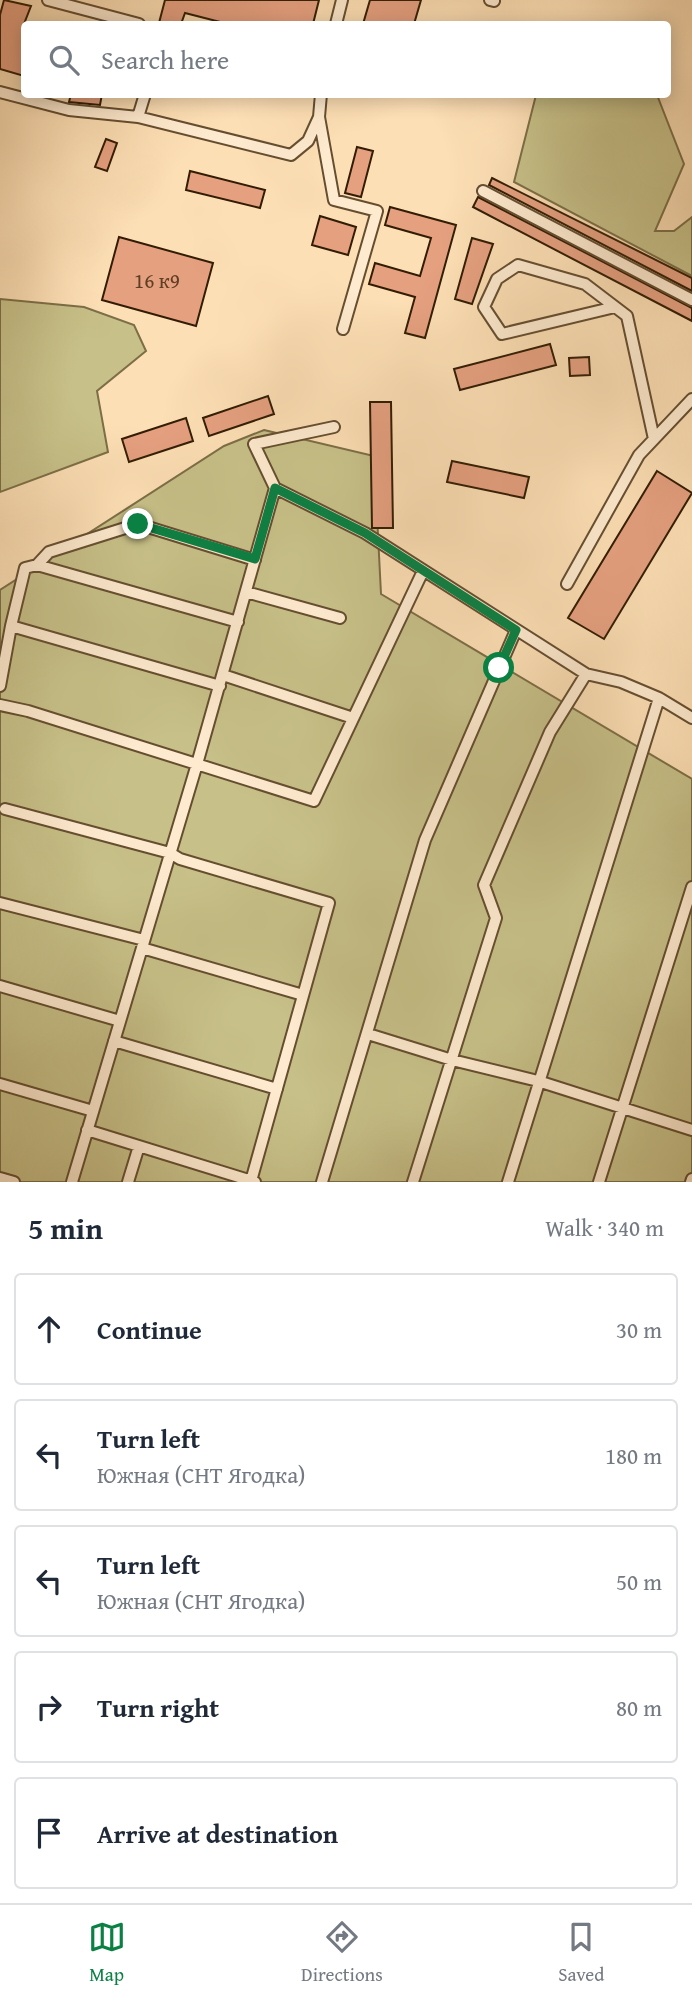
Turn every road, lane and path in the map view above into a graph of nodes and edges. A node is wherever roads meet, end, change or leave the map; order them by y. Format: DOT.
graph roads {
  1 [pos="48,0"];
  2 [pos="342,0"];
  3 [pos="128,21"];
  4 [pos="336,21"];
  5 [pos="0,92"];
  6 [pos="21,97"];
  7 [pos="23,98"];
  8 [pos="144,98"];
  9 [pos="321,98"];
  10 [pos="138,117"];
  11 [pos="319,117"];
  12 [pos="483,191"];
  13 [pos="692,300"];
  14 [pos="615,307"];
  15 [pos="342,329"];
  16 [pos="692,399"];
  17 [pos="334,427"];
  18 [pos="654,439"];
  19 [pos="275,488"];
  20 [pos="255,559"];
  21 [pos="37,565"];
  22 [pos="423,571"];
  23 [pos="567,584"];
  24 [pos="246,592"];
  25 [pos="340,618"];
  26 [pos="238,622"];
  27 [pos="10,626"];
  28 [pos="516,630"];
  29 [pos="586,674"];
  30 [pos="221,681"];
  31 [pos="0,686"];
  32 [pos="659,698"];
  33 [pos="0,705"];
  34 [pos="353,718"];
  35 [pos="692,718"];
  36 [pos="197,764"];
  37 [pos="5,809"];
  38 [pos="170,853"];
  39 [pos="692,887"];
  40 [pos="0,903"];
  41 [pos="143,944"];
  42 [pos="0,986"];
  43 [pos="303,995"];
  44 [pos="120,1021"];
  45 [pos="368,1034"];
  46 [pos="114,1041"];
  47 [pos="452,1060"];
  48 [pos="538,1081"];
  49 [pos="0,1084"];
  50 [pos="277,1089"];
  51 [pos="622,1107"];
  52 [pos="93,1111"];
  53 [pos="87,1130"];
  54 [pos="692,1130"];
  55 [pos="139,1146"];
  56 [pos="0,1178"];
  57 [pos="232,1179"];
  58 [pos="253,1181"];
  59 [pos="15,1182"];
  60 [pos="72,1182"];
  61 [pos="128,1182"];
  62 [pos="322,1182"];
  63 [pos="413,1182"];
  64 [pos="508,1182"];
  65 [pos="599,1182"];
  1 -- 3 [label="street"];
  2 -- 4 [label="street"];
  5 -- 6 [label="street"];
  7 -- 10 [label="street"];
  8 -- 10 [label="street"];
  9 -- 11 [label="street"];
  10 -- 11 [label="street"];
  11 -- 15 [label="street"];
  12 -- 13 [label="street"];
  14 -- 14 [label="street"];
  14 -- 18 [label="street"];
  16 -- 18 [label="street"];
  17 -- 19 [label="street"];
  18 -- 23 [label="street"];
  19 -- 20 [label="street"];
  19 -- 22 [label="street"];
  20 -- 21 [label="street"];
  20 -- 24 [label="street"];
  21 -- 26 [label="street"];
  21 -- 27 [label="street"];
  22 -- 28 [label="street"];
  22 -- 34 [label="street"];
  24 -- 25 [label="street"];
  24 -- 26 [label="street"];
  26 -- 30 [label="street"];
  27 -- 30 [label="street"];
  27 -- 31 [label="street"];
  28 -- 29 [label="street"];
  28 -- 45 [label="street"];
  29 -- 32 [label="street"];
  29 -- 47 [label="street"];
  30 -- 34 [label="street"];
  30 -- 36 [label="street"];
  32 -- 35 [label="street"];
  32 -- 48 [label="street"];
  33 -- 36 [label="street"];
  34 -- 36 [label="street"];
  36 -- 38 [label="street"];
  37 -- 38 [label="street"];
  38 -- 41 [label="street"];
  38 -- 43 [label="street"];
  39 -- 51 [label="street"];
  40 -- 41 [label="street"];
  41 -- 43 [label="street"];
  41 -- 44 [label="street"];
  42 -- 44 [label="street"];
  43 -- 50 [label="street"];
  44 -- 46 [label="street"];
  45 -- 47 [label="street"];
  45 -- 62 [label="street"];
  46 -- 50 [label="street"];
  46 -- 52 [label="street"];
  47 -- 48 [label="street"];
  47 -- 63 [label="street"];
  48 -- 51 [label="street"];
  48 -- 64 [label="street"];
  49 -- 52 [label="street"];
  50 -- 58 [label="street"];
  51 -- 54 [label="street"];
  51 -- 65 [label="street"];
  52 -- 53 [label="street"];
  53 -- 55 [label="street"];
  53 -- 60 [label="street"];
  55 -- 57 [label="street"];
  55 -- 61 [label="street"];
  56 -- 59 [label="street"];
  57 -- 58 [label="street"];
}
